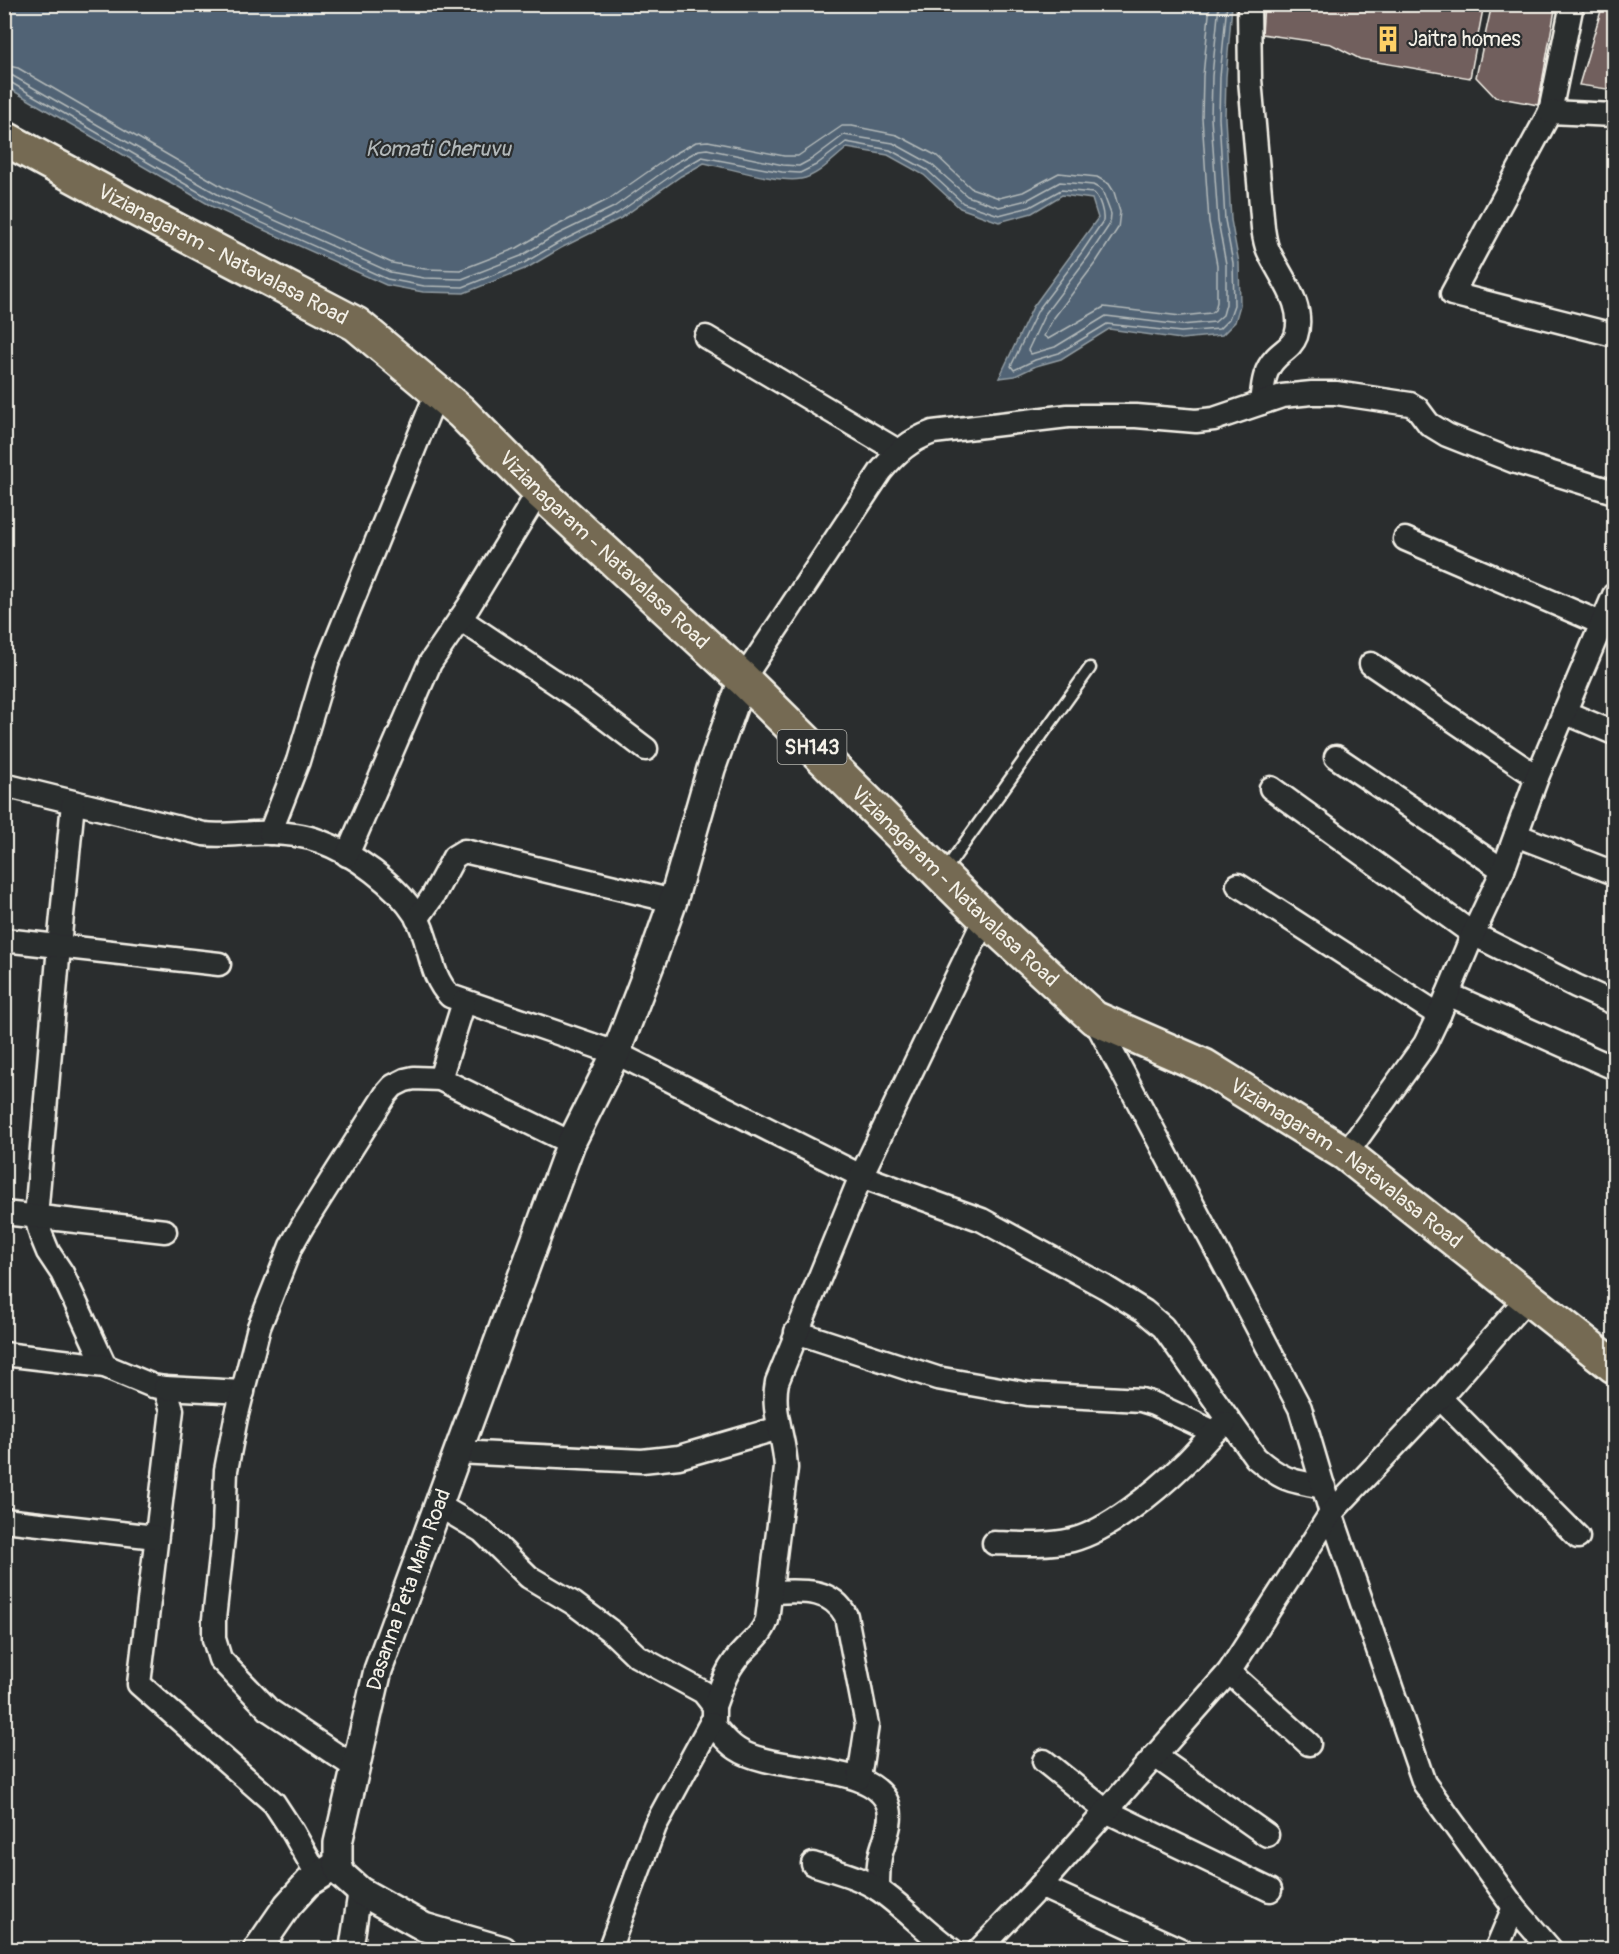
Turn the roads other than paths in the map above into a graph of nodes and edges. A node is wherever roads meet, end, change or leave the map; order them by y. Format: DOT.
graph roads {
  1 [pos="1249,4"];
  2 [pos="1572,4"];
  3 [pos="1550,112"];
  4 [pos="1614,115"];
  5 [pos="4,138"];
  6 [pos="1614,335"];
  7 [pos="706,338"];
  8 [pos="437,392"];
  9 [pos="1261,403"];
  10 [pos="898,451"];
  11 [pos="539,491"];
  12 [pos="1614,492"];
  13 [pos="1405,539"];
  14 [pos="1614,595"];
  15 [pos="460,618"];
  16 [pos="1603,624"];
  17 [pos="1371,664"];
  18 [pos="1090,668"];
  19 [pos="743,679"];
  20 [pos="1564,712"];
  21 [pos="1614,733"];
  22 [pos="646,749"];
  23 [pos="1336,757"];
  24 [pos="1537,777"];
  25 [pos="4,785"];
  26 [pos="1271,788"];
  27 [pos="73,802"];
  28 [pos="270,832"];
  29 [pos="1516,835"];
  30 [pos="347,855"];
  31 [pos="1503,870"];
  32 [pos="1614,873"];
  33 [pos="942,875"];
  34 [pos="1238,885"];
  35 [pos="673,902"];
  36 [pos="417,918"];
  37 [pos="985,918"];
  38 [pos="1473,934"];
  39 [pos="4,940"];
  40 [pos="59,946"];
  41 [pos="219,964"];
  42 [pos="1448,994"];
  43 [pos="464,1002"];
  44 [pos="1614,1003"];
  45 [pos="1439,1015"];
  46 [pos="1094,1018"];
  47 [pos="616,1053"];
  48 [pos="1614,1068"];
  49 [pos="440,1079"];
  50 [pos="571,1143"];
  51 [pos="1347,1154"];
  52 [pos="861,1176"];
  53 [pos="4,1213"];
  54 [pos="36,1217"];
  55 [pos="165,1231"];
  56 [pos="1528,1297"];
  57 [pos="796,1332"];
  58 [pos="4,1354"];
  59 [pos="105,1366"];
  60 [pos="1614,1366"];
  61 [pos="165,1388"];
  62 [pos="243,1392"];
  63 [pos="1440,1398"];
  64 [pos="1221,1426"];
  65 [pos="779,1428"];
  66 [pos="457,1452"];
  67 [pos="1324,1487"];
  68 [pos="438,1505"];
  69 [pos="1332,1513"];
  70 [pos="4,1520"];
  71 [pos="156,1537"];
  72 [pos="1578,1537"];
  73 [pos="994,1543"];
  74 [pos="771,1592"];
  75 [pos="1229,1672"];
  76 [pos="712,1714"];
  77 [pos="1309,1743"];
  78 [pos="1155,1756"];
  79 [pos="1044,1761"];
  80 [pos="356,1768"];
  81 [pos="859,1778"];
  82 [pos="1106,1811"];
  83 [pos="1268,1835"];
  84 [pos="813,1864"];
  85 [pos="328,1870"];
  86 [pos="1040,1886"];
  87 [pos="878,1889"];
  88 [pos="1270,1890"];
  89 [pos="360,1891"];
  90 [pos="1514,1907"];
  91 [pos="257,1950"];
  92 [pos="351,1950"];
  93 [pos="503,1950"];
  94 [pos="609,1950"];
  95 [pos="952,1950"];
  96 [pos="979,1950"];
  97 [pos="1181,1950"];
  98 [pos="1496,1950"];
  99 [pos="1551,1950"];
  1 -- 9 [label="street"];
  2 -- 3 [label="street"];
  3 -- 4 [label="street"];
  3 -- 6 [label="street"];
  5 -- 8 [label="main road, Vizianagaram - Natavalasa Road / SH143"];
  7 -- 10 [label="street"];
  8 -- 11 [label="main road, Vizianagaram - Natavalasa Road / SH143"];
  8 -- 28 [label="street"];
  9 -- 10 [label="street"];
  9 -- 12 [label="street"];
  10 -- 19 [label="street"];
  11 -- 15 [label="street"];
  11 -- 19 [label="main road, Vizianagaram - Natavalasa Road / SH143"];
  13 -- 16 [label="street"];
  14 -- 16 [label="street"];
  15 -- 22 [label="street"];
  15 -- 30 [label="street"];
  16 -- 20 [label="street"];
  17 -- 24 [label="street"];
  18 -- 33 [label="lane"];
  19 -- 33 [label="main road, Vizianagaram - Natavalasa Road / SH143"];
  19 -- 35 [label="street, Dasanna Peta Main Road"];
  20 -- 21 [label="street"];
  20 -- 24 [label="street"];
  23 -- 31 [label="street"];
  24 -- 29 [label="street"];
  25 -- 27 [label="street"];
  26 -- 38 [label="street"];
  27 -- 28 [label="street"];
  27 -- 40 [label="street"];
  28 -- 30 [label="street"];
  29 -- 31 [label="street"];
  29 -- 32 [label="street"];
  30 -- 36 [label="street"];
  31 -- 38 [label="street"];
  33 -- 37 [label="main road, Vizianagaram - Natavalasa Road / SH143"];
  34 -- 45 [label="street"];
  35 -- 36 [label="street"];
  35 -- 47 [label="street, Dasanna Peta Main Road"];
  36 -- 43 [label="street"];
  37 -- 46 [label="main road, Vizianagaram - Natavalasa Road / SH143"];
  37 -- 52 [label="street"];
  38 -- 42 [label="street"];
  38 -- 44 [label="street"];
  39 -- 40 [label="street"];
  40 -- 41 [label="street"];
  40 -- 54 [label="street"];
  42 -- 45 [label="street"];
  42 -- 48 [label="street"];
  43 -- 47 [label="street"];
  43 -- 49 [label="street"];
  45 -- 51 [label="street"];
  46 -- 51 [label="main road, Vizianagaram - Natavalasa Road / SH143"];
  46 -- 67 [label="street"];
  47 -- 50 [label="street, Dasanna Peta Main Road"];
  47 -- 52 [label="street"];
  49 -- 50 [label="street"];
  49 -- 62 [label="street"];
  50 -- 66 [label="street, Dasanna Peta Main Road"];
  51 -- 56 [label="main road, Vizianagaram - Natavalasa Road / SH143"];
  52 -- 57 [label="street"];
  52 -- 64 [label="street"];
  53 -- 54 [label="street"];
  54 -- 55 [label="street"];
  54 -- 59 [label="street"];
  56 -- 60 [label="main road, Vizianagaram - Natavalasa Road / SH143"];
  56 -- 63 [label="street"];
  57 -- 64 [label="street"];
  57 -- 65 [label="street"];
  58 -- 59 [label="street"];
  59 -- 61 [label="street"];
  61 -- 62 [label="street"];
  61 -- 71 [label="street"];
  62 -- 80 [label="street"];
  63 -- 69 [label="street"];
  63 -- 72 [label="street"];
  64 -- 67 [label="street"];
  64 -- 73 [label="street"];
  65 -- 66 [label="street"];
  65 -- 74 [label="street"];
  66 -- 68 [label="street, Dasanna Peta Main Road"];
  67 -- 69 [label="street"];
  68 -- 76 [label="street"];
  68 -- 80 [label="street, Dasanna Peta Main Road"];
  69 -- 75 [label="street"];
  69 -- 90 [label="street"];
  70 -- 71 [label="street"];
  71 -- 85 [label="street"];
  74 -- 76 [label="street"];
  74 -- 81 [label="street"];
  75 -- 77 [label="street"];
  75 -- 78 [label="street"];
  76 -- 81 [label="street"];
  76 -- 94 [label="street"];
  78 -- 82 [label="street"];
  78 -- 83 [label="street"];
  79 -- 82 [label="street"];
  80 -- 85 [label="street, Dasanna Peta Main Road"];
  81 -- 87 [label="street"];
  82 -- 86 [label="street"];
  82 -- 88 [label="street"];
  84 -- 87 [label="street"];
  85 -- 89 [label="street"];
  85 -- 91 [label="street"];
  86 -- 96 [label="street"];
  86 -- 97 [label="street"];
  87 -- 95 [label="street"];
  89 -- 92 [label="street"];
  89 -- 93 [label="street"];
  90 -- 98 [label="street"];
  90 -- 99 [label="street"];
}
